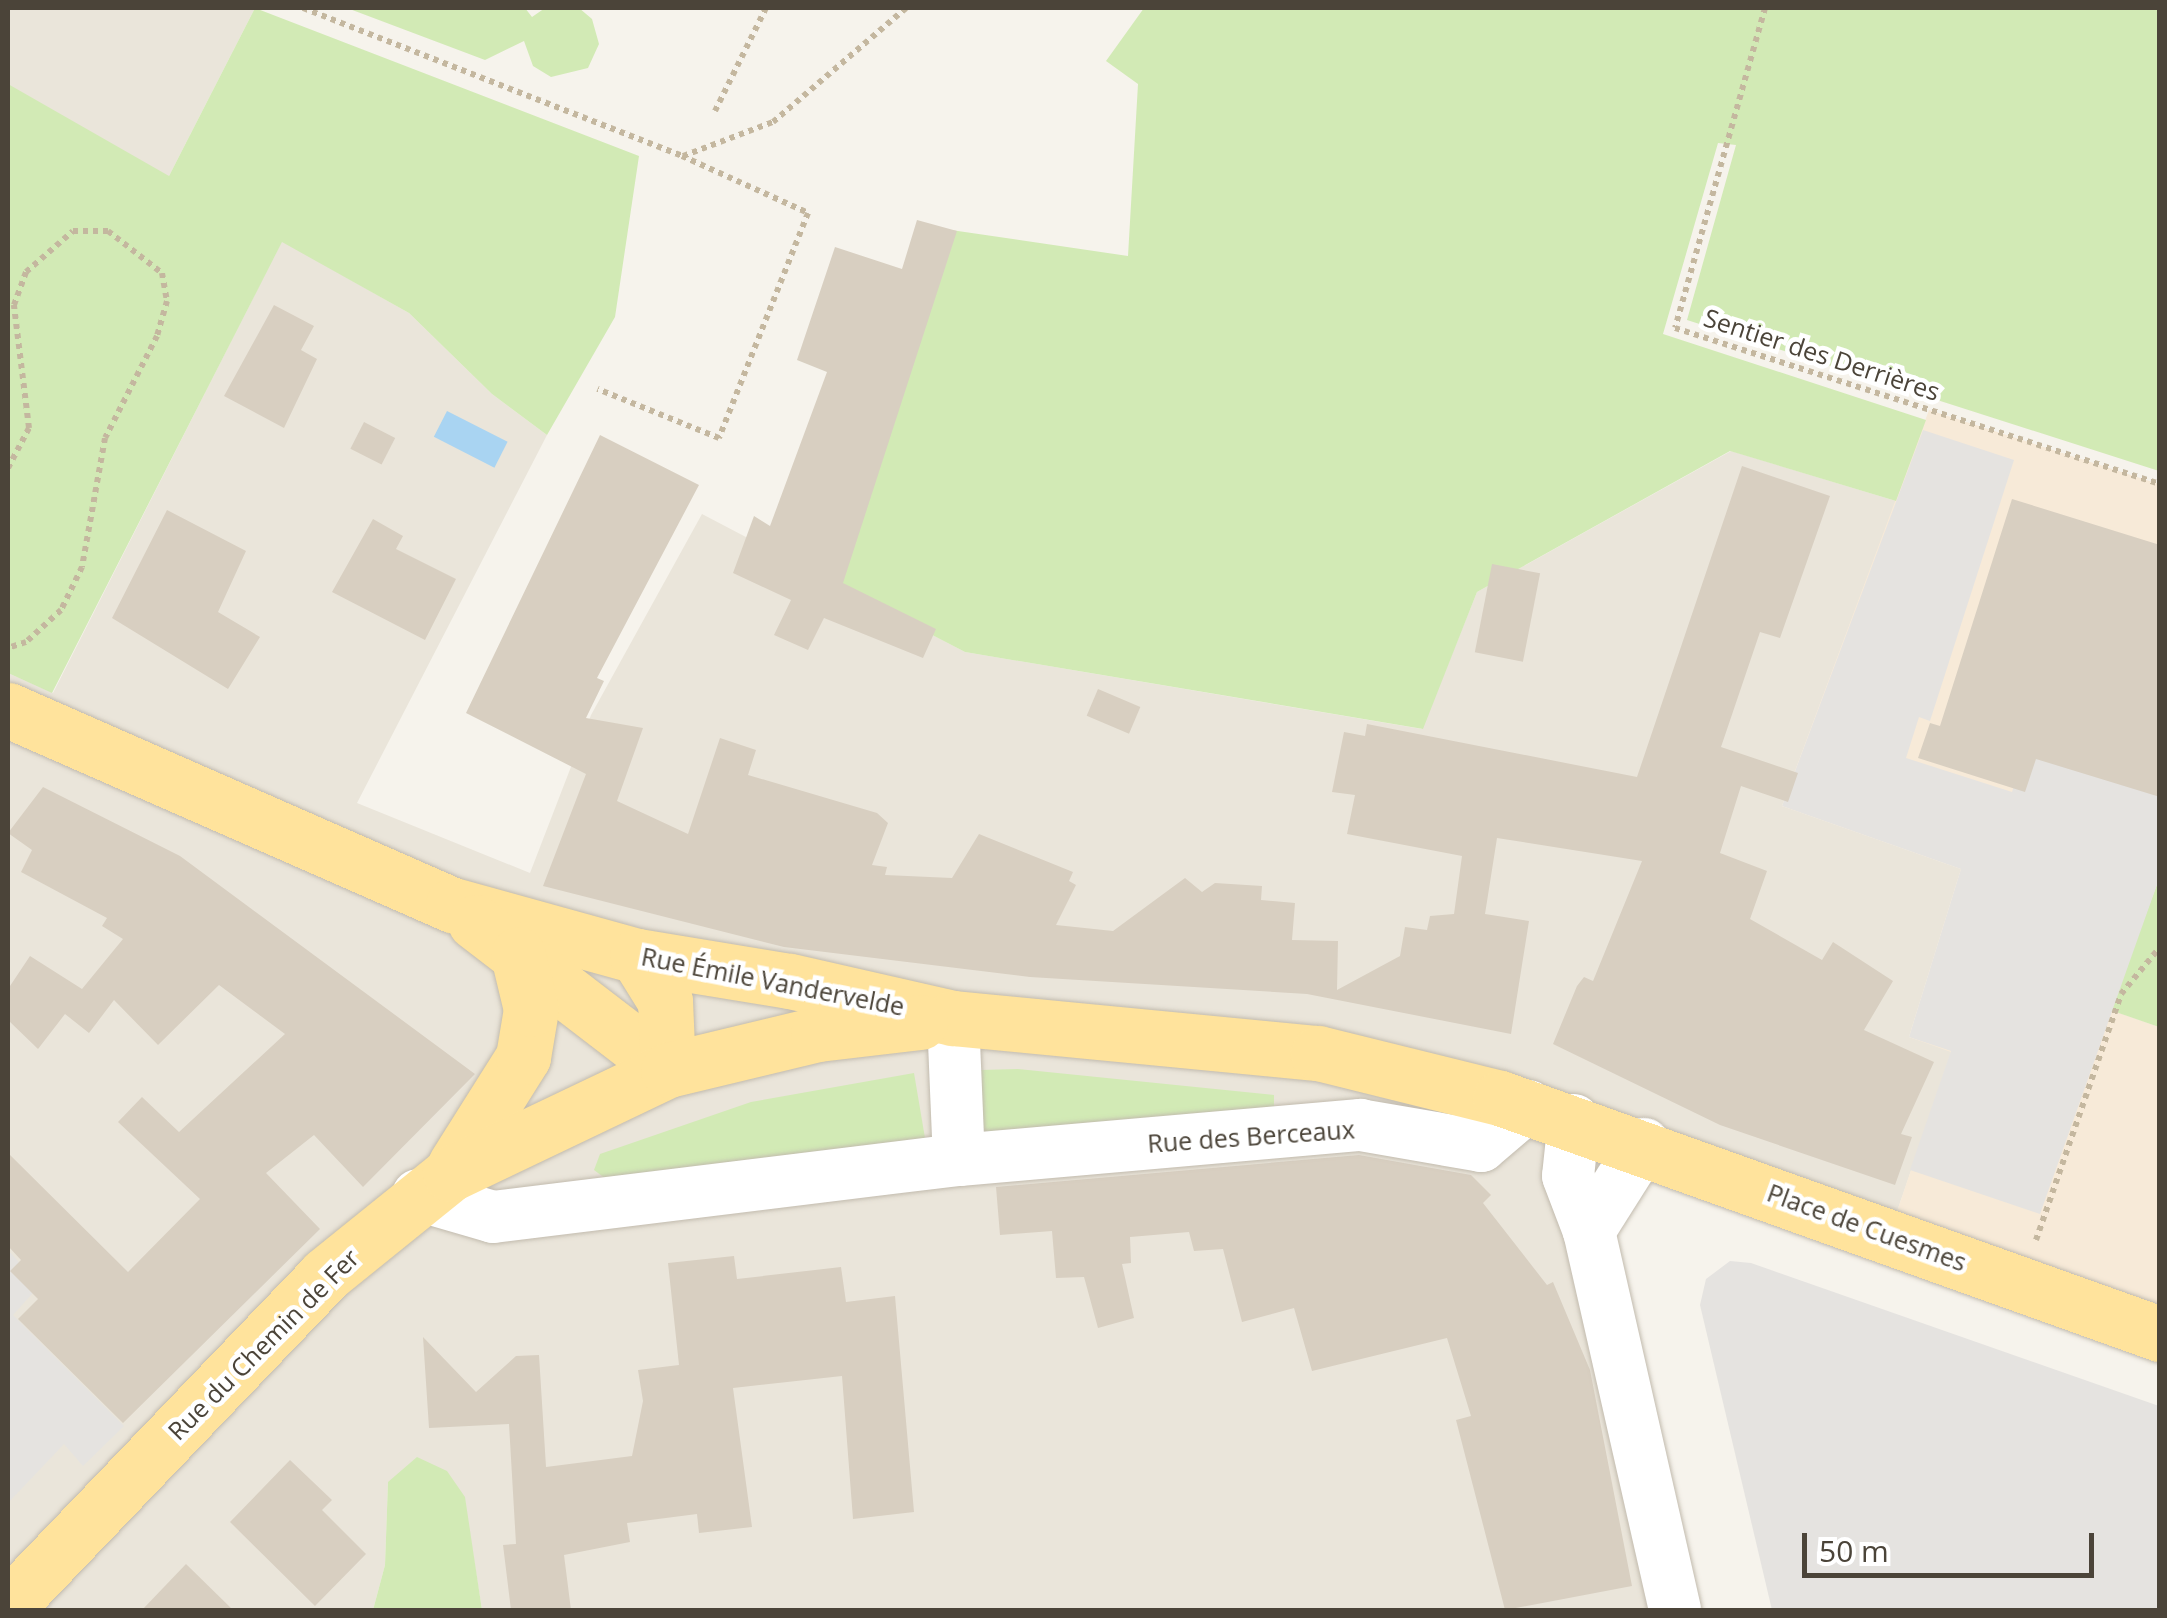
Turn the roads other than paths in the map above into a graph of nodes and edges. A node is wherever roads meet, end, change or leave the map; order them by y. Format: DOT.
graph roads {
  1 [pos="8,710"];
  2 [pos="453,905"];
  3 [pos="518,955"];
  4 [pos="637,956"];
  5 [pos="953,1018"];
  6 [pos="668,1070"];
  7 [pos="1552,1113"];
  8 [pos="1644,1144"];
  9 [pos="959,1160"];
  10 [pos="434,1185"];
  11 [pos="1589,1230"];
  12 [pos="2160,1334"];
  13 [pos="8,1606"];
  14 [pos="1675,1610"];
  1 -- 2 [label="main road, Rue Émile Vandervelde"];
  2 -- 3 [label="main road"];
  2 -- 4 [label="main road, Rue Émile Vandervelde"];
  3 -- 6 [label="main road"];
  3 -- 10 [label="main road"];
  4 -- 5 [label="main road, Rue Émile Vandervelde"];
  4 -- 6 [label="main road"];
  5 -- 6 [label="main road, Rue du Chemin de Fer"];
  5 -- 7 [label="main road, Rue Émile Vandervelde"];
  5 -- 9 [label="street"];
  6 -- 10 [label="main road, Rue du Chemin de Fer"];
  7 -- 8 [label="main road, Place de Cuesmes"];
  7 -- 9 [label="street, Rue des Berceaux"];
  7 -- 11 [label="street"];
  8 -- 11 [label="street"];
  8 -- 12 [label="main road, Place de Cuesmes"];
  9 -- 10 [label="street, Rue des Berceaux"];
  10 -- 13 [label="main road, Rue du Chemin de Fer"];
  11 -- 14 [label="street"];
}
